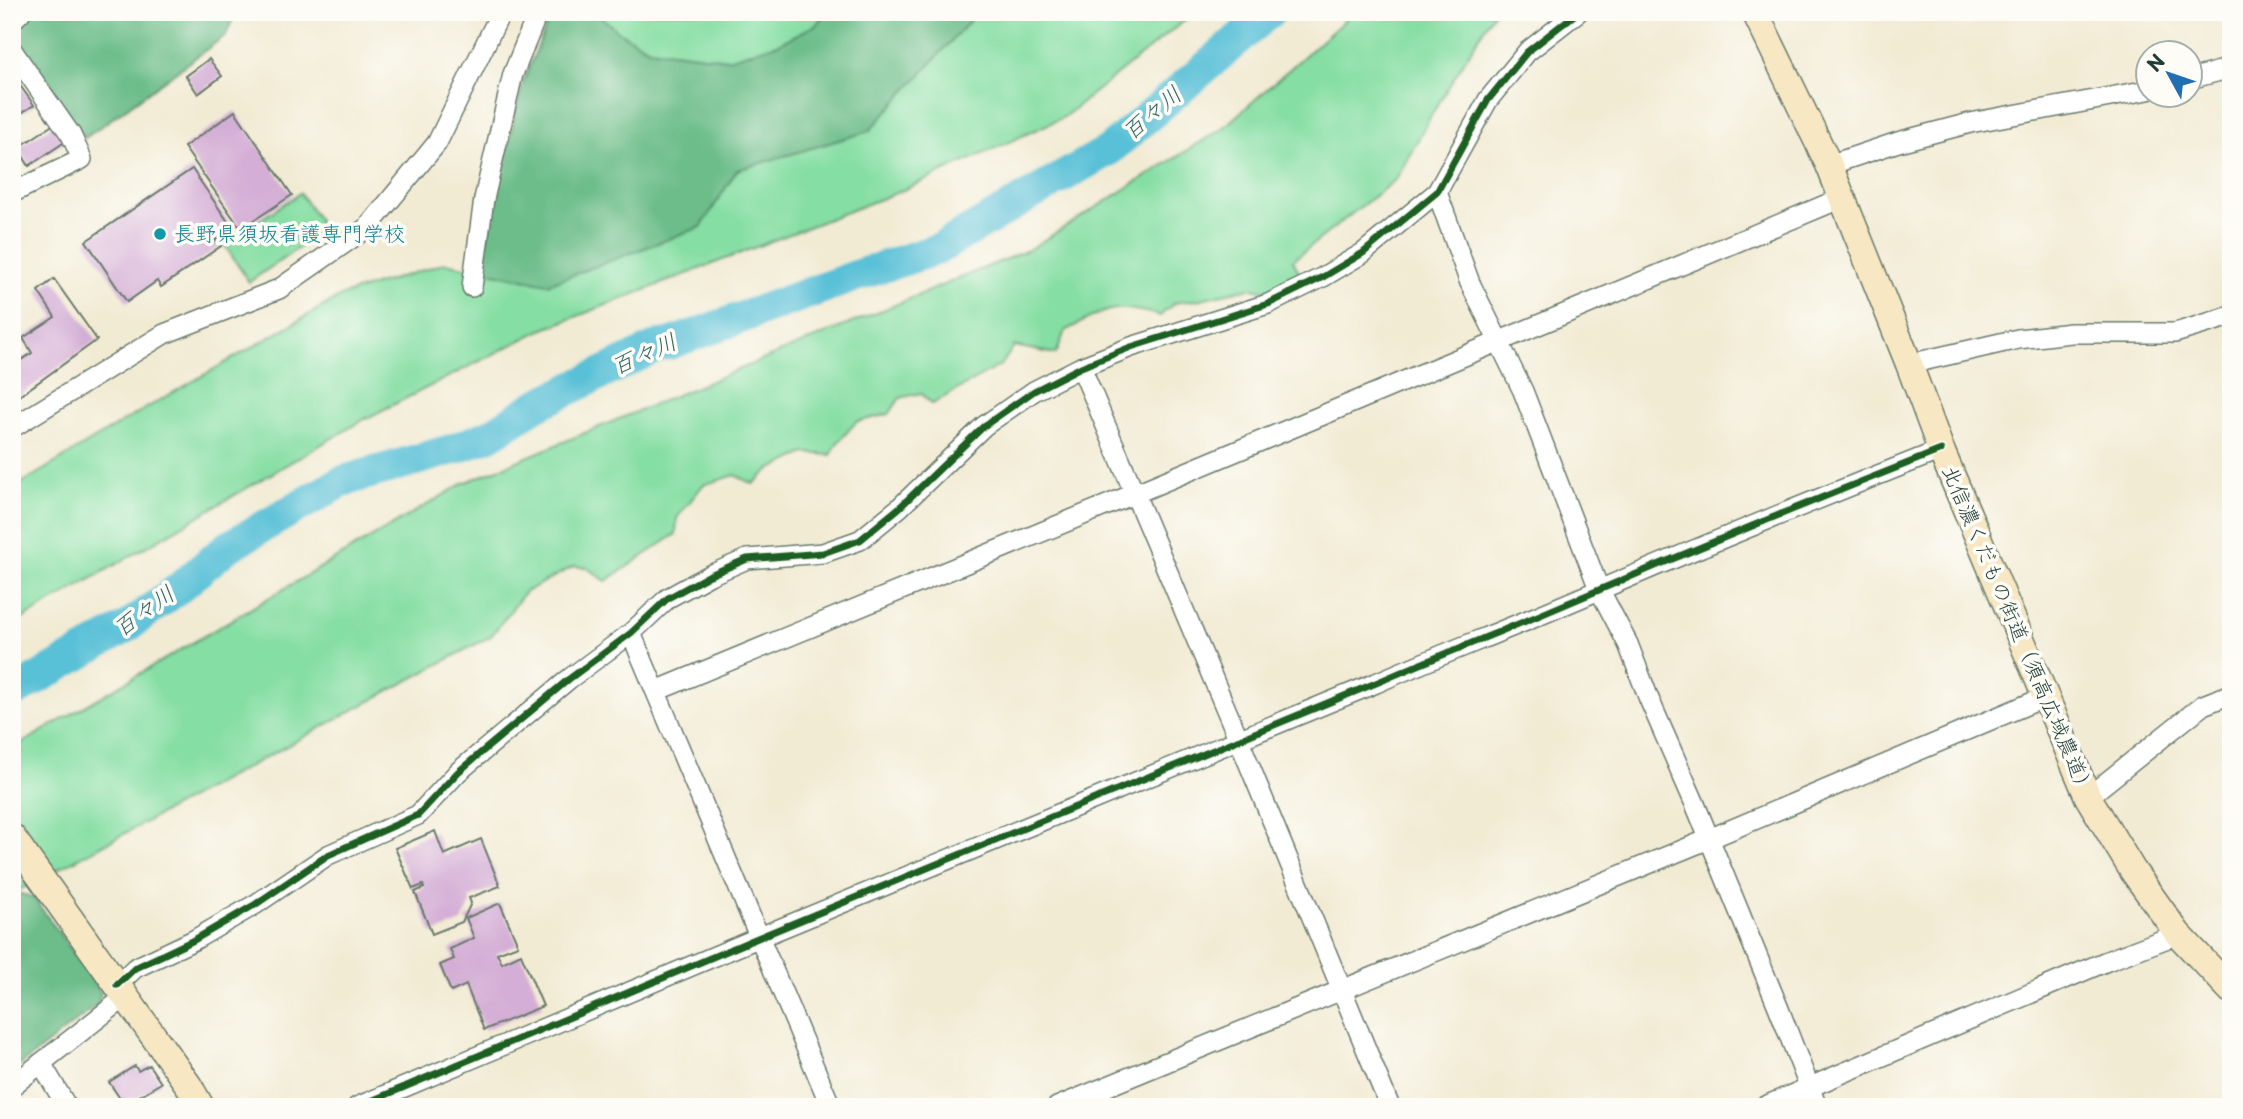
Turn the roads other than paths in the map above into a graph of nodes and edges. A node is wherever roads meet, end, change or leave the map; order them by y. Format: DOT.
graph roads {
  1 [pos="20,12"];
  2 [pos="501,12"];
  3 [pos="538,12"];
  4 [pos="1578,12"];
  5 [pos="1755,12"];
  6 [pos="12,21"];
  7 [pos="12,50"];
  8 [pos="2231,68"];
  9 [pos="2204,75"];
  10 [pos="2134,93"];
  11 [pos="1829,166"];
  12 [pos="1437,192"];
  13 [pos="12,193"];
  14 [pos="1842,198"];
  15 [pos="472,287"];
  16 [pos="2231,317"];
  17 [pos="1498,341"];
  18 [pos="1909,363"];
  19 [pos="1081,367"];
  20 [pos="12,428"];
  21 [pos="1941,450"];
  22 [pos="1134,494"];
  23 [pos="1599,589"];
  24 [pos="631,633"];
  25 [pos="656,691"];
  26 [pos="2231,694"];
  27 [pos="2045,696"];
  28 [pos="1239,740"];
  29 [pos="2088,797"];
  30 [pos="12,837"];
  31 [pos="1709,839"];
  32 [pos="2178,934"];
  33 [pos="760,937"];
  34 [pos="2231,990"];
  35 [pos="121,991"];
  36 [pos="1341,991"];
  37 [pos="41,1063"];
  38 [pos="12,1087"];
  39 [pos="1809,1088"];
  40 [pos="67,1107"];
  41 [pos="201,1107"];
  42 [pos="357,1107"];
  43 [pos="831,1107"];
  44 [pos="1057,1107"];
  45 [pos="1390,1107"];
  46 [pos="1763,1107"];
  47 [pos="1817,1107"];
  1 -- 6 [label="street"];
  2 -- 20 [label="street"];
  3 -- 15 [label="street"];
  4 -- 12 [label="street"];
  5 -- 11 [label="street, 北信濃くだもの街道（須高広域農道）"];
  7 -- 13 [label="street"];
  8 -- 9 [label="street"];
  10 -- 11 [label="street"];
  11 -- 14 [label="street, 北信濃くだもの街道（須高広域農道）"];
  12 -- 17 [label="street"];
  12 -- 19 [label="street"];
  14 -- 17 [label="street"];
  14 -- 18 [label="street, 北信濃くだもの街道（須高広域農道）"];
  16 -- 18 [label="street"];
  17 -- 22 [label="street"];
  17 -- 23 [label="street"];
  18 -- 21 [label="street, 北信濃くだもの街道（須高広域農道）"];
  19 -- 22 [label="street"];
  19 -- 24 [label="street"];
  21 -- 23 [label="street"];
  21 -- 27 [label="street, 北信濃くだもの街道（須高広域農道）"];
  22 -- 25 [label="street"];
  22 -- 28 [label="street"];
  23 -- 28 [label="street"];
  23 -- 31 [label="street"];
  24 -- 25 [label="street"];
  24 -- 35 [label="street"];
  25 -- 33 [label="street"];
  26 -- 29 [label="street"];
  27 -- 29 [label="street, 北信濃くだもの街道（須高広域農道）"];
  27 -- 31 [label="street"];
  28 -- 33 [label="street"];
  28 -- 36 [label="street"];
  29 -- 32 [label="street, 北信濃くだもの街道（須高広域農道）"];
  30 -- 35 [label="street"];
  31 -- 36 [label="street"];
  31 -- 39 [label="street"];
  32 -- 34 [label="street, 北信濃くだもの街道（須高広域農道）"];
  32 -- 39 [label="street"];
  33 -- 42 [label="street"];
  33 -- 43 [label="street"];
  35 -- 37 [label="street"];
  35 -- 41 [label="street"];
  36 -- 44 [label="street"];
  36 -- 45 [label="street"];
  37 -- 38 [label="street"];
  37 -- 40 [label="street"];
  39 -- 46 [label="street"];
  39 -- 47 [label="street"];
}
